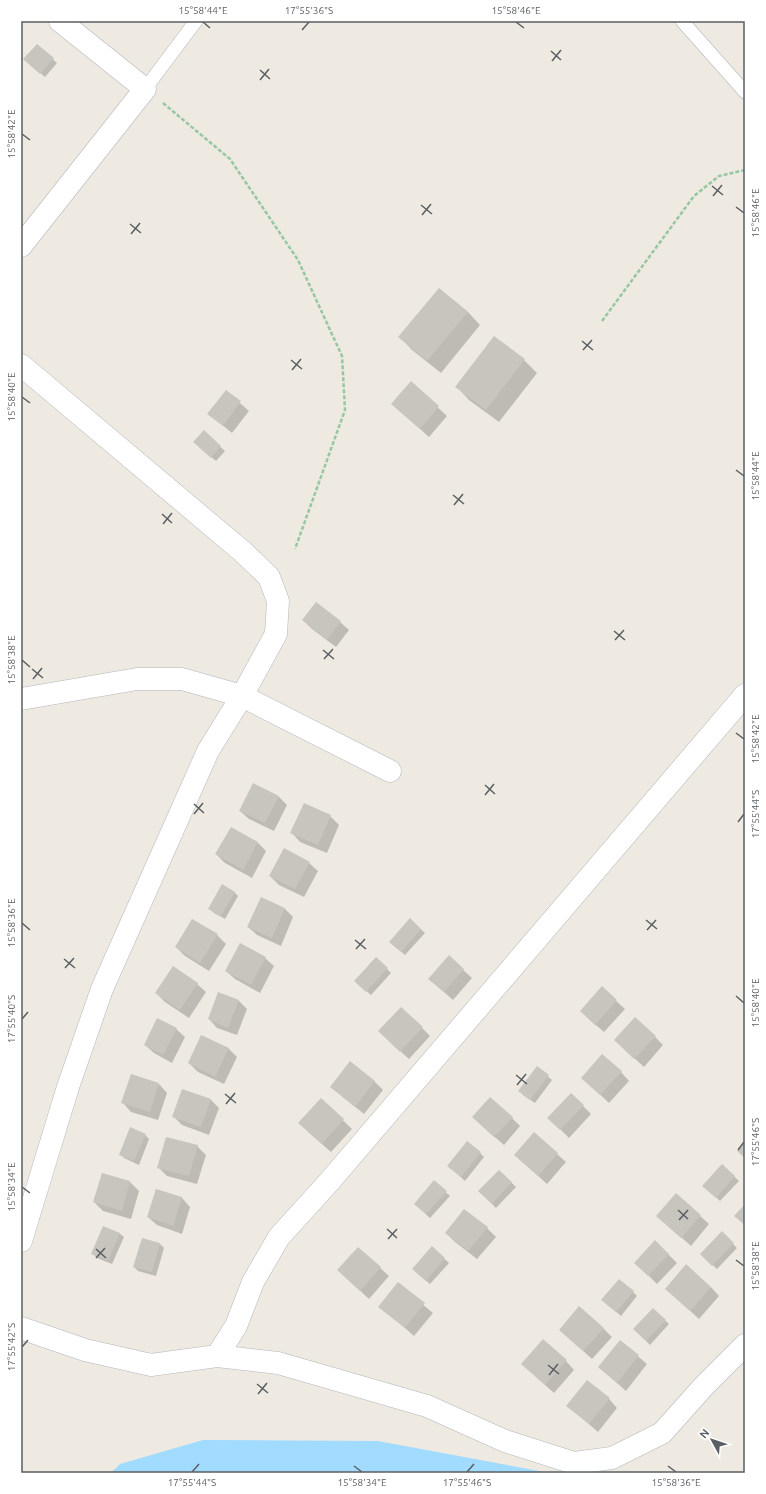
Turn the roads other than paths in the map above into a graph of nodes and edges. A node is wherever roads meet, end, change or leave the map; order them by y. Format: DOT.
graph roads {
  1 [pos="60,21"];
  2 [pos="196,21"];
  3 [pos="682,21"];
  4 [pos="145,89"];
  5 [pos="745,92"];
  6 [pos="21,246"];
  7 [pos="21,365"];
  8 [pos="242,696"];
  9 [pos="745,696"];
  10 [pos="21,699"];
  11 [pos="390,771"];
  12 [pos="21,1241"];
  13 [pos="21,1328"];
  14 [pos="745,1344"];
  15 [pos="217,1356"];
  1 -- 4 [label="street"];
  2 -- 4 [label="lane"];
  3 -- 5 [label="lane"];
  4 -- 6 [label="street"];
  7 -- 8 [label="street"];
  8 -- 10 [label="street"];
  8 -- 11 [label="street"];
  8 -- 12 [label="street"];
  9 -- 15 [label="street"];
  13 -- 15 [label="street"];
  14 -- 15 [label="street"];
}
